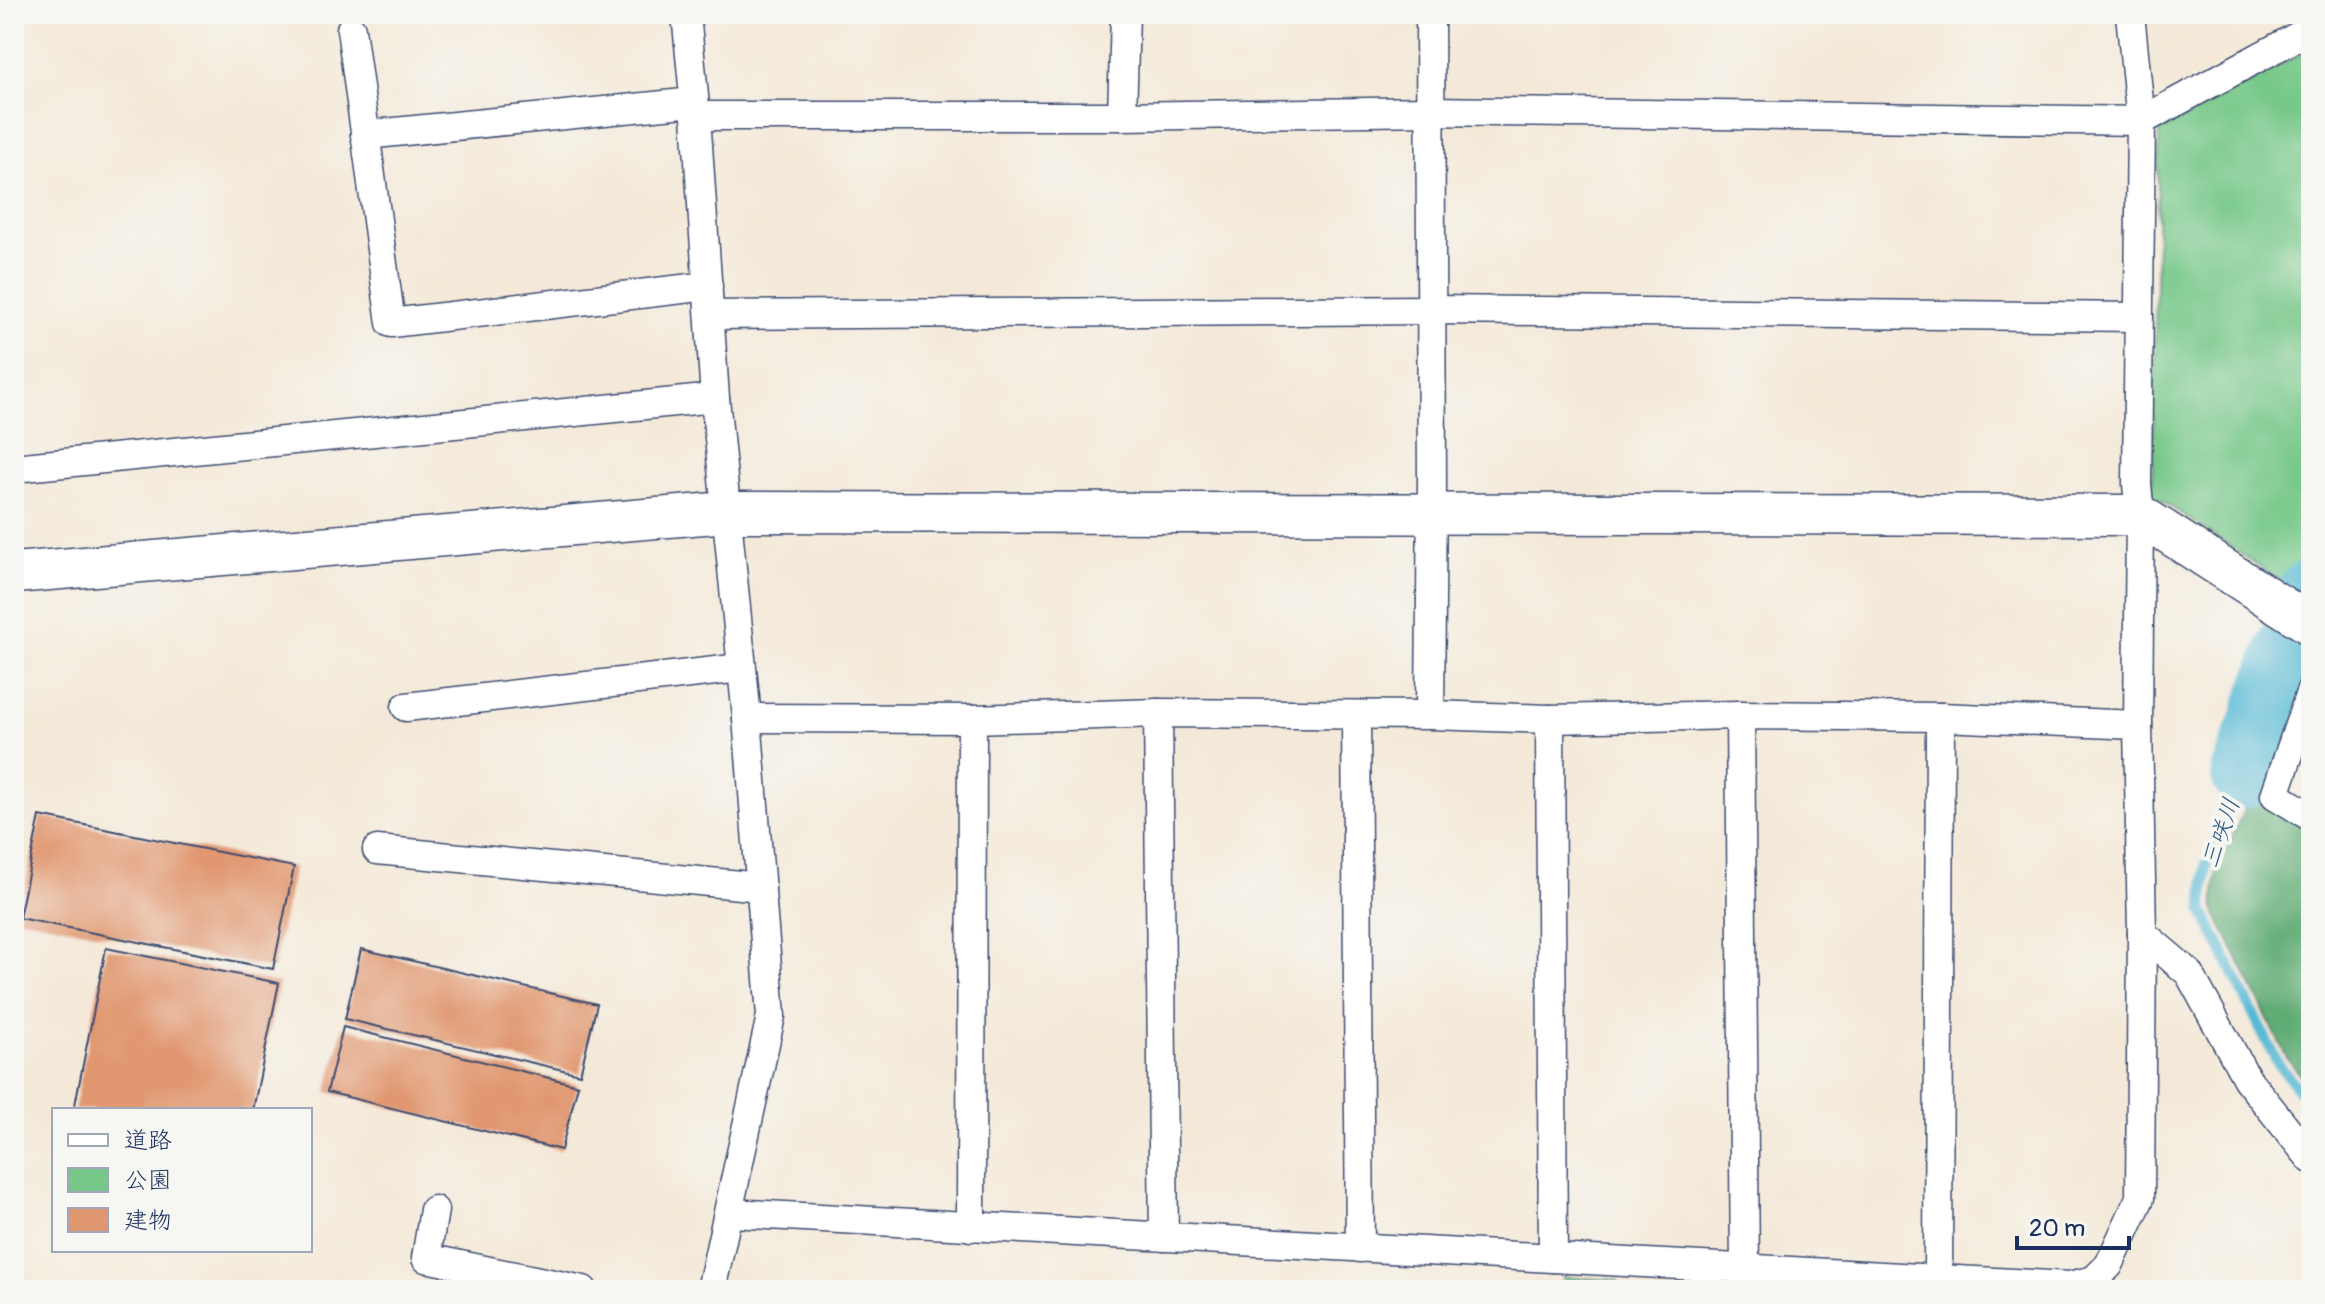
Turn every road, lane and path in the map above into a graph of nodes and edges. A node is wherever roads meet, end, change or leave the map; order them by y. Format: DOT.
graph roads {
  1 [pos="686,14"];
  2 [pos="1125,14"];
  3 [pos="1430,14"];
  4 [pos="2130,14"];
  5 [pos="351,29"];
  6 [pos="2311,29"];
  7 [pos="695,109"];
  8 [pos="1429,111"];
  9 [pos="1122,116"];
  10 [pos="2141,121"];
  11 [pos="365,135"];
  12 [pos="708,286"];
  13 [pos="1429,310"];
  14 [pos="710,315"];
  15 [pos="2139,317"];
  16 [pos="715,398"];
  17 [pos="14,468"];
  18 [pos="727,512"];
  19 [pos="1432,513"];
  20 [pos="2140,515"];
  21 [pos="14,573"];
  22 [pos="2303,620"];
  23 [pos="741,668"];
  24 [pos="2311,690"];
  25 [pos="406,707"];
  26 [pos="1158,713"];
  27 [pos="1430,715"];
  28 [pos="1740,715"];
  29 [pos="1356,716"];
  30 [pos="1940,717"];
  31 [pos="747,718"];
  32 [pos="972,719"];
  33 [pos="1550,719"];
  34 [pos="2138,725"];
  35 [pos="2311,817"];
  36 [pos="377,850"];
  37 [pos="761,887"];
  38 [pos="2142,933"];
  39 [pos="2311,1159"];
  40 [pos="434,1210"];
  41 [pos="730,1213"];
  42 [pos="971,1227"];
  43 [pos="1164,1237"];
  44 [pos="1360,1248"];
  45 [pos="1553,1258"];
  46 [pos="1745,1269"];
  47 [pos="1938,1279"];
  48 [pos="1870,1283"];
  49 [pos="2096,1285"];
  50 [pos="583,1290"];
  51 [pos="711,1290"];
  1 -- 7 [label="street"];
  2 -- 9 [label="street"];
  3 -- 8 [label="street"];
  4 -- 10 [label="street"];
  5 -- 11 [label="street"];
  6 -- 10 [label="street"];
  7 -- 9 [label="street"];
  7 -- 11 [label="street"];
  7 -- 12 [label="street"];
  8 -- 9 [label="street"];
  8 -- 10 [label="street"];
  8 -- 13 [label="street"];
  10 -- 15 [label="street"];
  11 -- 12 [label="street"];
  12 -- 14 [label="street"];
  13 -- 14 [label="street"];
  13 -- 15 [label="street"];
  13 -- 19 [label="street"];
  14 -- 16 [label="street"];
  15 -- 20 [label="street"];
  16 -- 17 [label="street"];
  16 -- 18 [label="street"];
  18 -- 19 [label="street"];
  18 -- 21 [label="street"];
  18 -- 23 [label="street"];
  19 -- 20 [label="street"];
  19 -- 27 [label="street"];
  20 -- 22 [label="street"];
  20 -- 34 [label="street"];
  23 -- 25 [label="street"];
  23 -- 31 [label="street"];
  24 -- 35 [label="street"];
  26 -- 29 [label="street"];
  26 -- 32 [label="street"];
  26 -- 43 [label="street"];
  27 -- 29 [label="street"];
  27 -- 33 [label="street"];
  28 -- 30 [label="street"];
  28 -- 33 [label="street"];
  28 -- 46 [label="street"];
  29 -- 44 [label="street"];
  30 -- 34 [label="street"];
  30 -- 47 [label="street"];
  31 -- 32 [label="street"];
  31 -- 37 [label="street"];
  32 -- 42 [label="street"];
  33 -- 45 [label="street"];
  34 -- 38 [label="street"];
  36 -- 37 [label="street"];
  37 -- 41 [label="street"];
  38 -- 39 [label="street"];
  38 -- 49 [label="street"];
  40 -- 50 [label="street"];
  41 -- 42 [label="street"];
  41 -- 51 [label="street"];
  42 -- 43 [label="street"];
  43 -- 44 [label="street"];
  44 -- 45 [label="street"];
  45 -- 46 [label="street"];
  46 -- 48 [label="street"];
  47 -- 48 [label="street"];
  47 -- 49 [label="street"];
}
